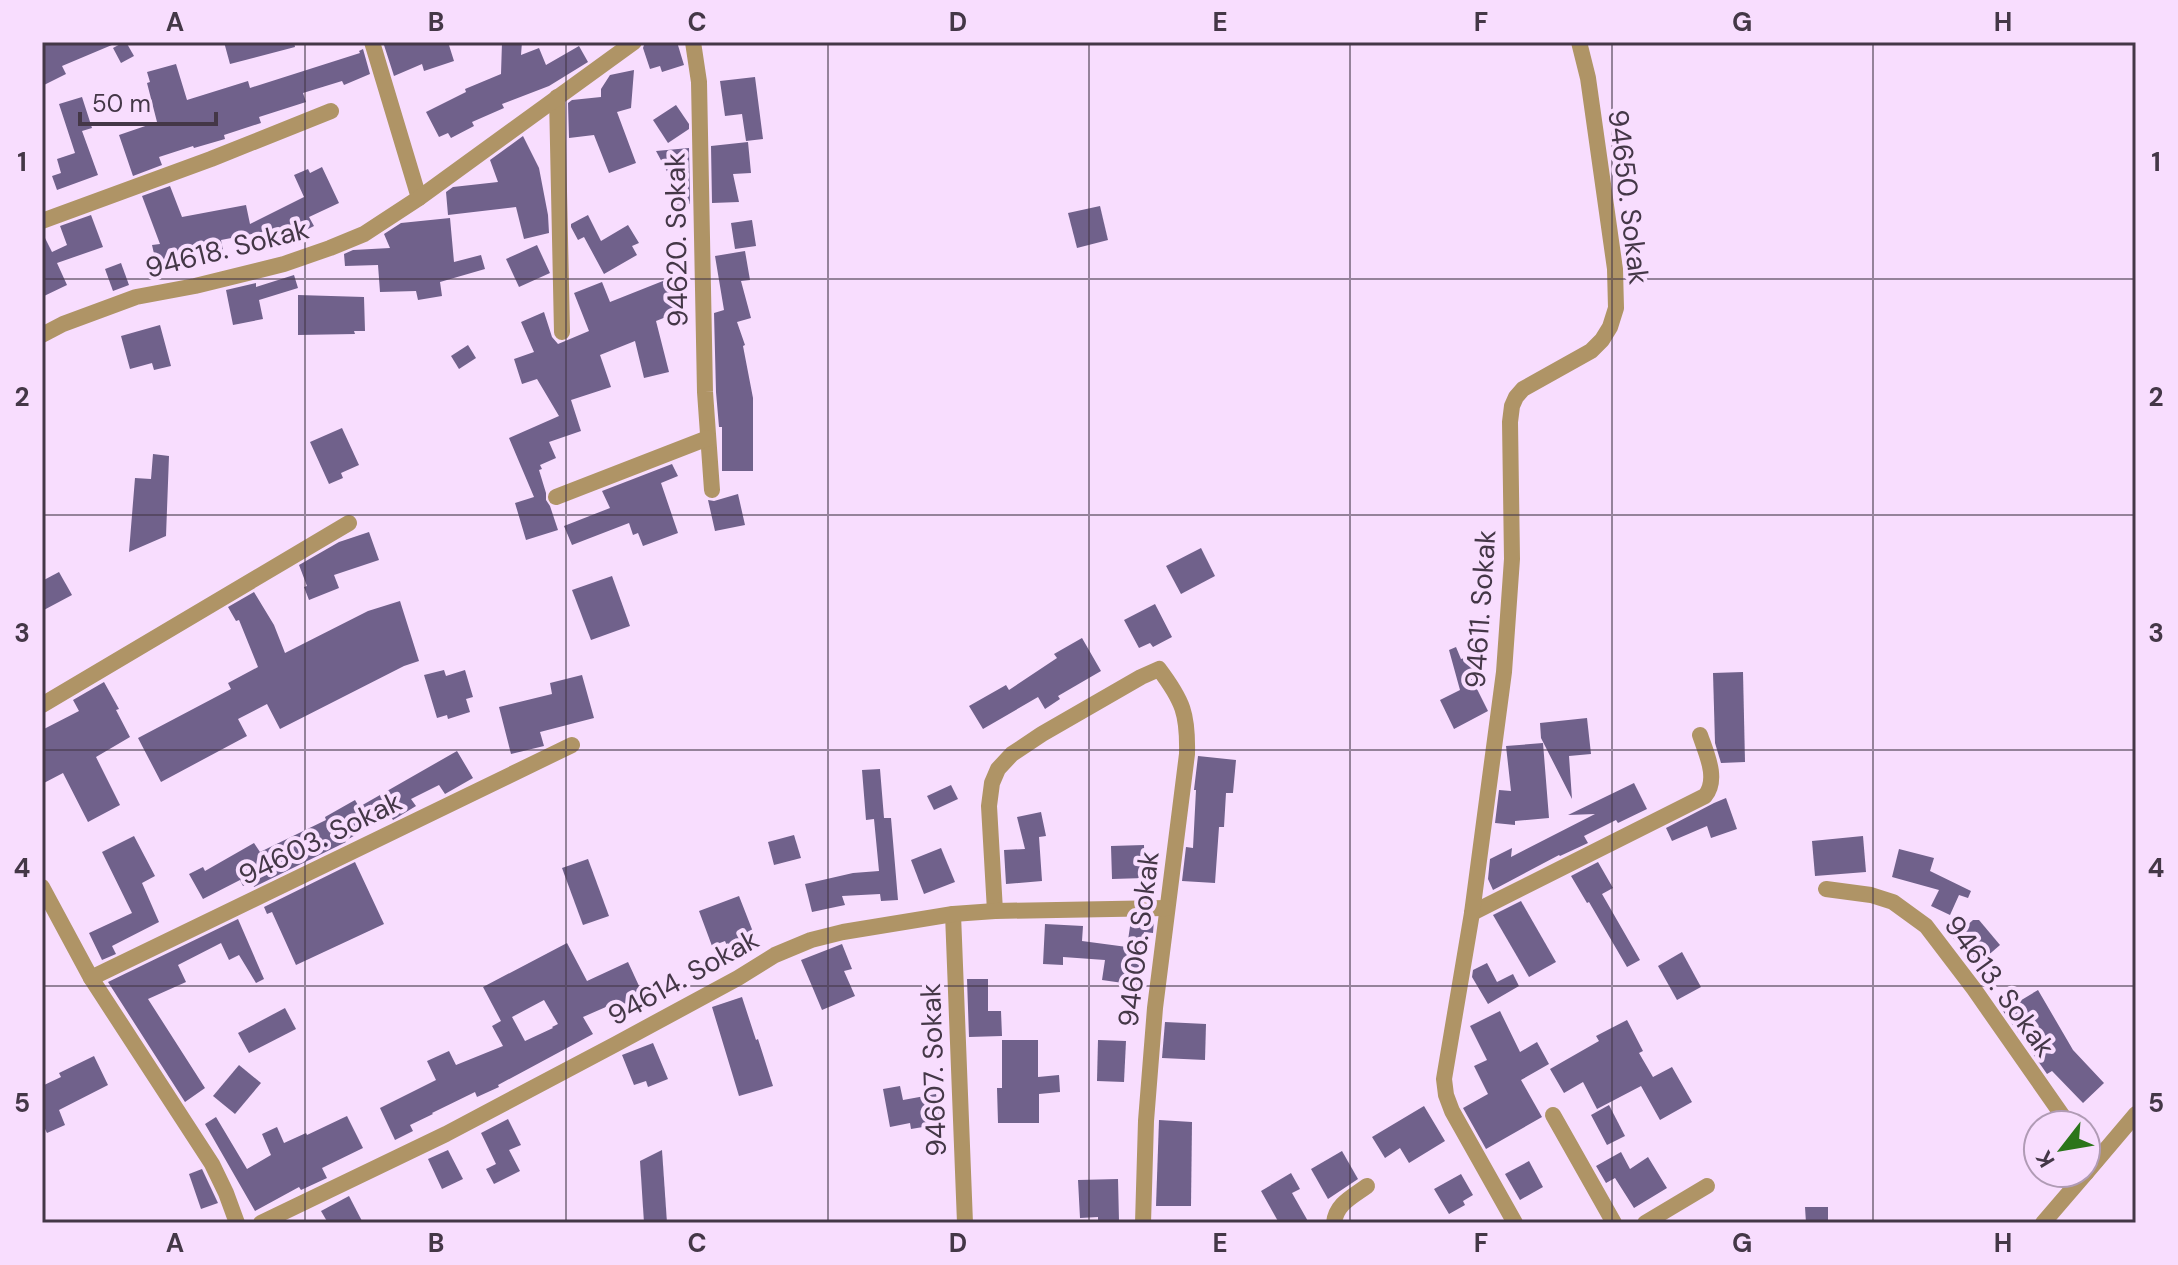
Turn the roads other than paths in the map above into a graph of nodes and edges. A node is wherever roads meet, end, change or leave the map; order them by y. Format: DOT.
graph roads {
  1 [pos="372,42"];
  2 [pos="634,42"];
  3 [pos="693,42"];
  4 [pos="1579,42"];
  5 [pos="557,97"];
  6 [pos="331,111"];
  7 [pos="419,198"];
  8 [pos="42,221"];
  9 [pos="562,332"];
  10 [pos="42,335"];
  11 [pos="1591,351"];
  12 [pos="708,438"];
  13 [pos="712,490"];
  14 [pos="556,497"];
  15 [pos="349,523"];
  16 [pos="42,705"];
  17 [pos="1700,735"];
  18 [pos="572,745"];
  19 [pos="42,887"];
  20 [pos="1826,889"];
  21 [pos="1166,908"];
  22 [pos="995,911"];
  23 [pos="1472,913"];
  24 [pos="953,914"];
  25 [pos="91,978"];
  26 [pos="2058,1109"];
  27 [pos="2136,1114"];
  28 [pos="1553,1115"];
  29 [pos="2102,1149"];
  30 [pos="1367,1186"];
  31 [pos="1707,1186"];
  32 [pos="2069,1189"];
  33 [pos="237,1223"];
  34 [pos="261,1223"];
  35 [pos="965,1223"];
  36 [pos="1143,1223"];
  37 [pos="1334,1223"];
  38 [pos="1515,1223"];
  39 [pos="1614,1223"];
  40 [pos="1645,1223"];
  41 [pos="2043,1223"];
  1 -- 7 [label="street"];
  2 -- 5 [label="street, 94618. Sokak"];
  3 -- 12 [label="street, 94620. Sokak"];
  4 -- 11 [label="street, 94650. Sokak"];
  5 -- 7 [label="street, 94618. Sokak"];
  5 -- 9 [label="street"];
  6 -- 8 [label="street"];
  7 -- 10 [label="street, 94618. Sokak"];
  11 -- 23 [label="street, 94611. Sokak"];
  12 -- 13 [label="street, 94620. Sokak"];
  12 -- 14 [label="street"];
  15 -- 16 [label="street"];
  17 -- 23 [label="street"];
  18 -- 25 [label="street, 94603. Sokak"];
  19 -- 25 [label="street"];
  20 -- 26 [label="street, 94613. Sokak"];
  21 -- 22 [label="street, 94614. Sokak"];
  21 -- 22 [label="street, 94606. Sokak"];
  21 -- 36 [label="street, 94606. Sokak"];
  22 -- 24 [label="street, 94614. Sokak"];
  23 -- 38 [label="street, 94611. Sokak"];
  24 -- 34 [label="street, 94614. Sokak"];
  24 -- 35 [label="street, 94607. Sokak"];
  25 -- 33 [label="street"];
  27 -- 29 [label="street"];
  28 -- 39 [label="street"];
  30 -- 37 [label="street"];
  31 -- 40 [label="street"];
  32 -- 41 [label="street"];
}
